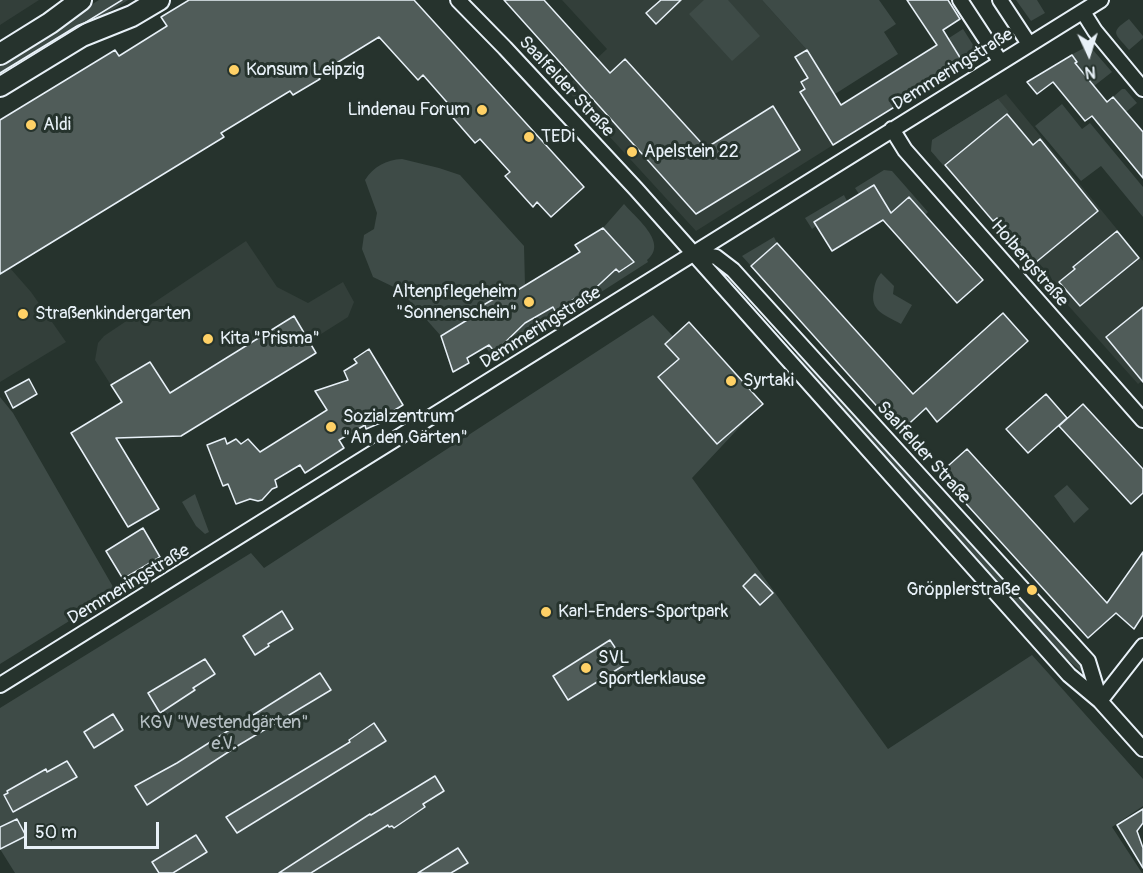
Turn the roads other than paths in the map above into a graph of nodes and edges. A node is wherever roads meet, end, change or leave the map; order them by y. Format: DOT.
graph roads {
  1 [pos="81,0"];
  2 [pos="159,0"];
  3 [pos="458,0"];
  4 [pos="960,0"];
  5 [pos="1000,0"];
  6 [pos="1101,0"];
  7 [pos="1083,12"];
  8 [pos="1029,44"];
  9 [pos="0,54"];
  10 [pos="1000,61"];
  11 [pos="0,86"];
  12 [pos="1143,89"];
  13 [pos="892,129"];
  14 [pos="694,254"];
  15 [pos="1143,420"];
  16 [pos="1143,646"];
  17 [pos="0,685"];
  18 [pos="1100,701"];
  19 [pos="1143,749"];
  1 -- 9 [label="main road"];
  2 -- 11 [label="main road"];
  3 -- 14 [label="street, Saalfelder Straße"];
  4 -- 10 [label="street"];
  5 -- 8 [label="street"];
  6 -- 7 [label="street, Demmeringstraße"];
  7 -- 8 [label="street, Demmeringstraße"];
  7 -- 12 [label="street"];
  8 -- 10 [label="street, Demmeringstraße"];
  10 -- 13 [label="street, Demmeringstraße"];
  13 -- 14 [label="street, Demmeringstraße"];
  13 -- 15 [label="street, Holbergstraße"];
  14 -- 17 [label="street, Demmeringstraße"];
  14 -- 18 [label="street, Saalfelder Straße"];
  14 -- 18 [label="street, Saalfelder Straße"];
  16 -- 18 [label="street"];
  18 -- 19 [label="street, Saalfelder Straße"];
}
